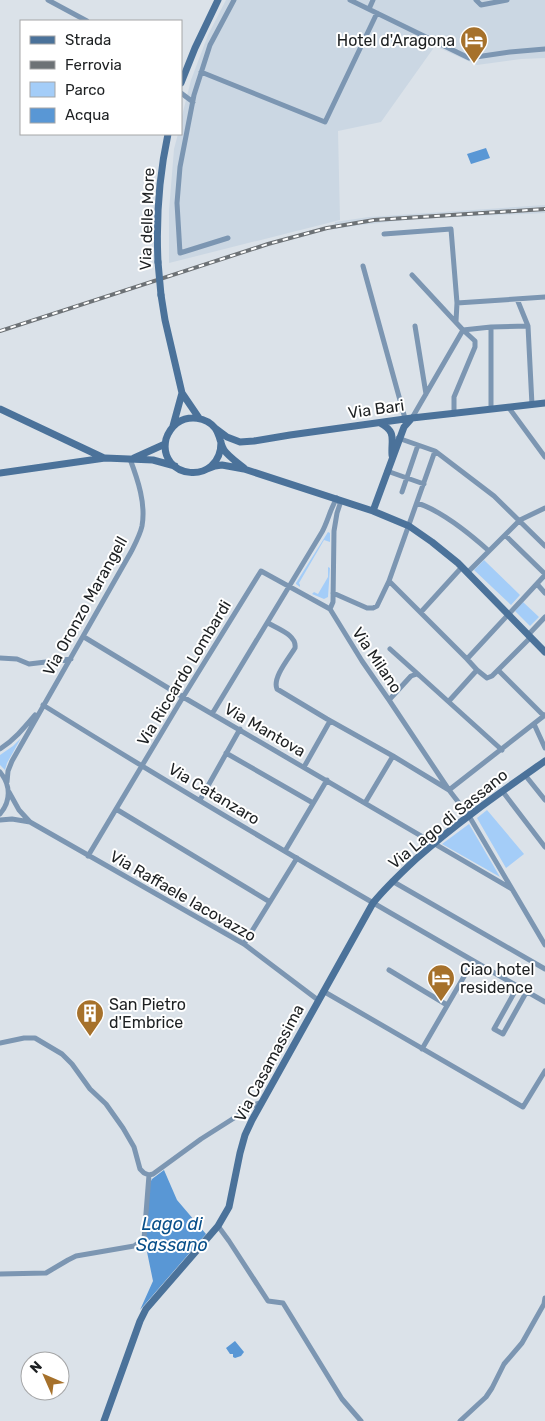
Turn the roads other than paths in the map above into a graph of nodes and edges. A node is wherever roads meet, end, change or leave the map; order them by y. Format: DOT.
graph roads {
  1 [pos="48,0"];
  2 [pos="218,0"];
  3 [pos="234,0"];
  4 [pos="350,0"];
  5 [pos="372,0"];
  6 [pos="476,0"];
  7 [pos="507,0"];
  8 [pos="368,9"];
  9 [pos="377,13"];
  10 [pos="85,20"];
  11 [pos="545,49"];
  12 [pos="201,72"];
  13 [pos="182,80"];
  14 [pos="182,94"];
  15 [pos="192,102"];
  16 [pos="168,135"];
  17 [pos="384,234"];
  18 [pos="228,238"];
  19 [pos="363,266"];
  20 [pos="412,275"];
  21 [pos="545,297"];
  22 [pos="517,299"];
  23 [pos="457,303"];
  24 [pos="456,322"];
  25 [pos="415,326"];
  26 [pos="528,326"];
  27 [pos="492,327"];
  28 [pos="462,330"];
  29 [pos="182,392"];
  30 [pos="426,394"];
  31 [pos="545,403"];
  32 [pos="532,405"];
  33 [pos="509,408"];
  34 [pos="0,409"];
  35 [pos="491,409"];
  36 [pos="454,414"];
  37 [pos="199,418"];
  38 [pos="406,420"];
  39 [pos="380,423"];
  40 [pos="172,427"];
  41 [pos="215,428"];
  42 [pos="398,436"];
  43 [pos="221,442"];
  44 [pos="165,444"];
  45 [pos="418,445"];
  46 [pos="435,451"];
  47 [pos="545,457"];
  48 [pos="105,458"];
  49 [pos="130,460"];
  50 [pos="175,467"];
  51 [pos="207,469"];
  52 [pos="244,469"];
  53 [pos="387,471"];
  54 [pos="0,473"];
  55 [pos="407,478"];
  56 [pos="424,484"];
  57 [pos="402,492"];
  58 [pos="337,498"];
  59 [pos="417,503"];
  60 [pos="545,508"];
  61 [pos="372,511"];
  62 [pos="520,520"];
  63 [pos="409,526"];
  64 [pos="334,531"];
  65 [pos="322,532"];
  66 [pos="505,535"];
  67 [pos="545,546"];
  68 [pos="489,551"];
  69 [pos="465,570"];
  70 [pos="545,575"];
  71 [pos="389,581"];
  72 [pos="537,584"];
  73 [pos="290,587"];
  74 [pos="333,593"];
  75 [pos="545,593"];
  76 [pos="330,609"];
  77 [pos="421,612"];
  78 [pos="508,614"];
  79 [pos="545,617"];
  80 [pos="268,623"];
  81 [pos="529,636"];
  82 [pos="84,637"];
  83 [pos="390,649"];
  84 [pos="545,652"];
  85 [pos="0,658"];
  86 [pos="71,659"];
  87 [pos="467,659"];
  88 [pos="477,670"];
  89 [pos="498,670"];
  90 [pos="420,676"];
  91 [pos="183,697"];
  92 [pos="389,700"];
  93 [pos="449,701"];
  94 [pos="43,705"];
  95 [pos="212,714"];
  96 [pos="544,716"];
  97 [pos="330,721"];
  98 [pos="534,724"];
  99 [pos="240,730"];
  100 [pos="545,748"];
  101 [pos="0,749"];
  102 [pos="502,750"];
  103 [pos="226,753"];
  104 [pos="393,756"];
  105 [pos="545,761"];
  106 [pos="142,766"];
  107 [pos="304,767"];
  108 [pos="0,772"];
  109 [pos="526,775"];
  110 [pos="327,780"];
  111 [pos="7,782"];
  112 [pos="449,790"];
  113 [pos="8,792"];
  114 [pos="503,792"];
  115 [pos="200,800"];
  116 [pos="545,800"];
  117 [pos="313,803"];
  118 [pos="365,803"];
  119 [pos="116,809"];
  120 [pos="0,814"];
  121 [pos="469,816"];
  122 [pos="0,820"];
  123 [pos="30,822"];
  124 [pos="434,844"];
  125 [pos="545,848"];
  126 [pos="285,851"];
  127 [pos="88,856"];
  128 [pos="297,858"];
  129 [pos="392,881"];
  130 [pos="513,890"];
  131 [pos="270,902"];
  132 [pos="373,903"];
  133 [pos="244,944"];
  134 [pos="545,945"];
  135 [pos="473,961"];
  136 [pos="545,969"];
  137 [pos="388,970"];
  138 [pos="518,986"];
  139 [pos="323,991"];
  140 [pos="527,991"];
  141 [pos="318,1000"];
  142 [pos="545,1002"];
  143 [pos="447,1005"];
  144 [pos="0,1043"];
  145 [pos="422,1049"];
  146 [pos="545,1071"];
  147 [pos="262,1102"];
  148 [pos="148,1175"];
  149 [pos="218,1226"];
  150 [pos="0,1274"];
  151 [pos="545,1298"];
  152 [pos="104,1421"];
  153 [pos="361,1421"];
  154 [pos="460,1421"];
  1 -- 10 [label="street"];
  2 -- 13 [label="main road"];
  3 -- 12 [label="street"];
  4 -- 8 [label="street"];
  5 -- 8 [label="street"];
  6 -- 7 [label="street"];
  8 -- 9 [label="street"];
  9 -- 11 [label="street"];
  9 -- 12 [label="street"];
  12 -- 15 [label="street"];
  14 -- 15 [label="street"];
  15 -- 18 [label="street"];
  16 -- 29 [label="main road, Via delle More, bridge"];
  17 -- 23 [label="street"];
  19 -- 38 [label="street"];
  20 -- 24 [label="street"];
  21 -- 22 [label="street"];
  22 -- 23 [label="street"];
  22 -- 26 [label="street"];
  23 -- 24 [label="street"];
  24 -- 28 [label="street"];
  25 -- 30 [label="street"];
  26 -- 27 [label="street"];
  26 -- 32 [label="street"];
  27 -- 28 [label="street"];
  27 -- 35 [label="street"];
  28 -- 30 [label="street"];
  28 -- 36 [label="street"];
  29 -- 37 [label="main road"];
  29 -- 40 [label="main road"];
  30 -- 38 [label="street"];
  31 -- 32 [label="main road, Via Bari"];
  32 -- 33 [label="main road, Via Bari"];
  33 -- 35 [label="main road, Via Bari"];
  33 -- 47 [label="street"];
  34 -- 48 [label="main road"];
  35 -- 36 [label="main road, Via Bari"];
  36 -- 38 [label="main road, Via Bari"];
  37 -- 40 [label="main road"];
  37 -- 41 [label="main road"];
  38 -- 39 [label="main road, Via Bari"];
  38 -- 42 [label="main road"];
  39 -- 41 [label="main road, Via Bari"];
  39 -- 42 [label="main road"];
  40 -- 44 [label="main road"];
  41 -- 43 [label="main road"];
  42 -- 45 [label="street"];
  42 -- 53 [label="main road"];
  43 -- 51 [label="main road"];
  43 -- 52 [label="main road"];
  44 -- 49 [label="main road"];
  44 -- 50 [label="main road"];
  45 -- 46 [label="street"];
  45 -- 55 [label="street"];
  46 -- 56 [label="street"];
  46 -- 62 [label="street"];
  48 -- 49 [label="main road"];
  48 -- 54 [label="main road"];
  49 -- 50 [label="main road"];
  49 -- 82 [label="street, Via Oronzo Marangell"];
  50 -- 51 [label="main road"];
  51 -- 52 [label="main road"];
  52 -- 58 [label="main road"];
  53 -- 55 [label="street"];
  53 -- 61 [label="main road"];
  55 -- 56 [label="street"];
  55 -- 57 [label="street"];
  56 -- 59 [label="street"];
  58 -- 61 [label="main road"];
  58 -- 64 [label="street"];
  58 -- 65 [label="street"];
  59 -- 63 [label="street"];
  59 -- 68 [label="street"];
  60 -- 62 [label="street"];
  61 -- 63 [label="main road"];
  62 -- 66 [label="street"];
  62 -- 67 [label="street"];
  63 -- 69 [label="main road"];
  63 -- 71 [label="street"];
  64 -- 65 [label="street"];
  64 -- 74 [label="street"];
  65 -- 73 [label="street"];
  66 -- 68 [label="street"];
  66 -- 70 [label="street"];
  68 -- 69 [label="street"];
  69 -- 77 [label="street"];
  69 -- 78 [label="main road"];
  70 -- 72 [label="street"];
  71 -- 74 [label="street"];
  71 -- 77 [label="street"];
  72 -- 75 [label="street"];
  72 -- 78 [label="street"];
  73 -- 76 [label="street, Via Riccardo Lombardi"];
  73 -- 80 [label="street"];
  73 -- 91 [label="street, Via Riccardo Lombardi"];
  74 -- 76 [label="street"];
  76 -- 92 [label="street, Via Milano"];
  77 -- 87 [label="street"];
  78 -- 81 [label="main road"];
  78 -- 87 [label="street"];
  79 -- 81 [label="street"];
  80 -- 95 [label="street"];
  80 -- 97 [label="street"];
  81 -- 84 [label="main road"];
  81 -- 89 [label="street"];
  82 -- 86 [label="street, Via Oronzo Marangell"];
  82 -- 91 [label="street, Via Mantova"];
  83 -- 90 [label="street"];
  85 -- 86 [label="street"];
  86 -- 94 [label="street, Via Oronzo Marangell"];
  87 -- 88 [label="street"];
  88 -- 89 [label="street"];
  88 -- 93 [label="street"];
  89 -- 96 [label="street"];
  90 -- 92 [label="street"];
  90 -- 93 [label="street"];
  91 -- 95 [label="street, Via Mantova"];
  91 -- 106 [label="street, Via Riccardo Lombardi"];
  92 -- 112 [label="street, Via Milano"];
  93 -- 102 [label="street"];
  94 -- 101 [label="street"];
  94 -- 106 [label="street, Via Catanzaro"];
  94 -- 111 [label="street"];
  95 -- 99 [label="street, Via Mantova"];
  96 -- 98 [label="street"];
  97 -- 104 [label="street"];
  97 -- 107 [label="street"];
  98 -- 100 [label="street"];
  98 -- 102 [label="street"];
  99 -- 103 [label="street"];
  99 -- 107 [label="street, Via Mantova"];
  102 -- 112 [label="street"];
  103 -- 115 [label="street"];
  103 -- 117 [label="street"];
  104 -- 112 [label="street"];
  104 -- 118 [label="street"];
  105 -- 109 [label="main road, Via Lago di Sassano"];
  106 -- 115 [label="street, Via Catanzaro"];
  106 -- 119 [label="street, Via Riccardo Lombardi"];
  107 -- 110 [label="street, Via Mantova"];
  108 -- 111 [label="street"];
  109 -- 114 [label="main road, Via Lago di Sassano"];
  109 -- 116 [label="street"];
  110 -- 117 [label="street"];
  110 -- 118 [label="street, Via Mantova"];
  111 -- 113 [label="street"];
  112 -- 121 [label="street, Via Milano"];
  113 -- 120 [label="street"];
  113 -- 123 [label="street"];
  114 -- 121 [label="main road, Via Lago di Sassano"];
  114 -- 125 [label="street"];
  115 -- 126 [label="street, Via Catanzaro"];
  117 -- 126 [label="street"];
  118 -- 124 [label="street, Via Mantova"];
  119 -- 127 [label="street, Via Riccardo Lombardi"];
  119 -- 131 [label="street"];
  121 -- 124 [label="main road, Via Lago di Sassano"];
  121 -- 130 [label="street, Via Milano"];
  122 -- 123 [label="street"];
  123 -- 127 [label="street, Via Raffaele Iacovazzo"];
  124 -- 129 [label="main road, Via Lago di Sassano"];
  124 -- 130 [label="street, Via Mantova"];
  126 -- 128 [label="street, Via Catanzaro"];
  127 -- 133 [label="street, Via Raffaele Iacovazzo"];
  128 -- 131 [label="street"];
  128 -- 132 [label="street, Via Catanzaro"];
  129 -- 132 [label="main road, Via Lago di Sassano"];
  129 -- 136 [label="street"];
  130 -- 134 [label="street, Via Milano"];
  131 -- 133 [label="street"];
  132 -- 135 [label="street, Via Catanzaro"];
  132 -- 139 [label="main road, Via Casamassima"];
  133 -- 141 [label="street, Via Raffaele Iacovazzo"];
  135 -- 138 [label="street, Via Catanzaro"];
  135 -- 143 [label="street"];
  137 -- 143 [label="street"];
  138 -- 140 [label="street, Via Catanzaro"];
  138 -- 140 [label="street"];
  139 -- 141 [label="main road, Via Casamassima"];
  139 -- 145 [label="street"];
  140 -- 142 [label="street, Via Catanzaro"];
  141 -- 147 [label="main road, Via Casamassima"];
  143 -- 145 [label="street"];
  144 -- 148 [label="street"];
  145 -- 146 [label="street"];
  147 -- 148 [label="street"];
  147 -- 149 [label="main road, Via Casamassima"];
  148 -- 150 [label="street"];
  149 -- 152 [label="main road, Via Casamassima"];
  149 -- 153 [label="street"];
  151 -- 154 [label="street"];
}
